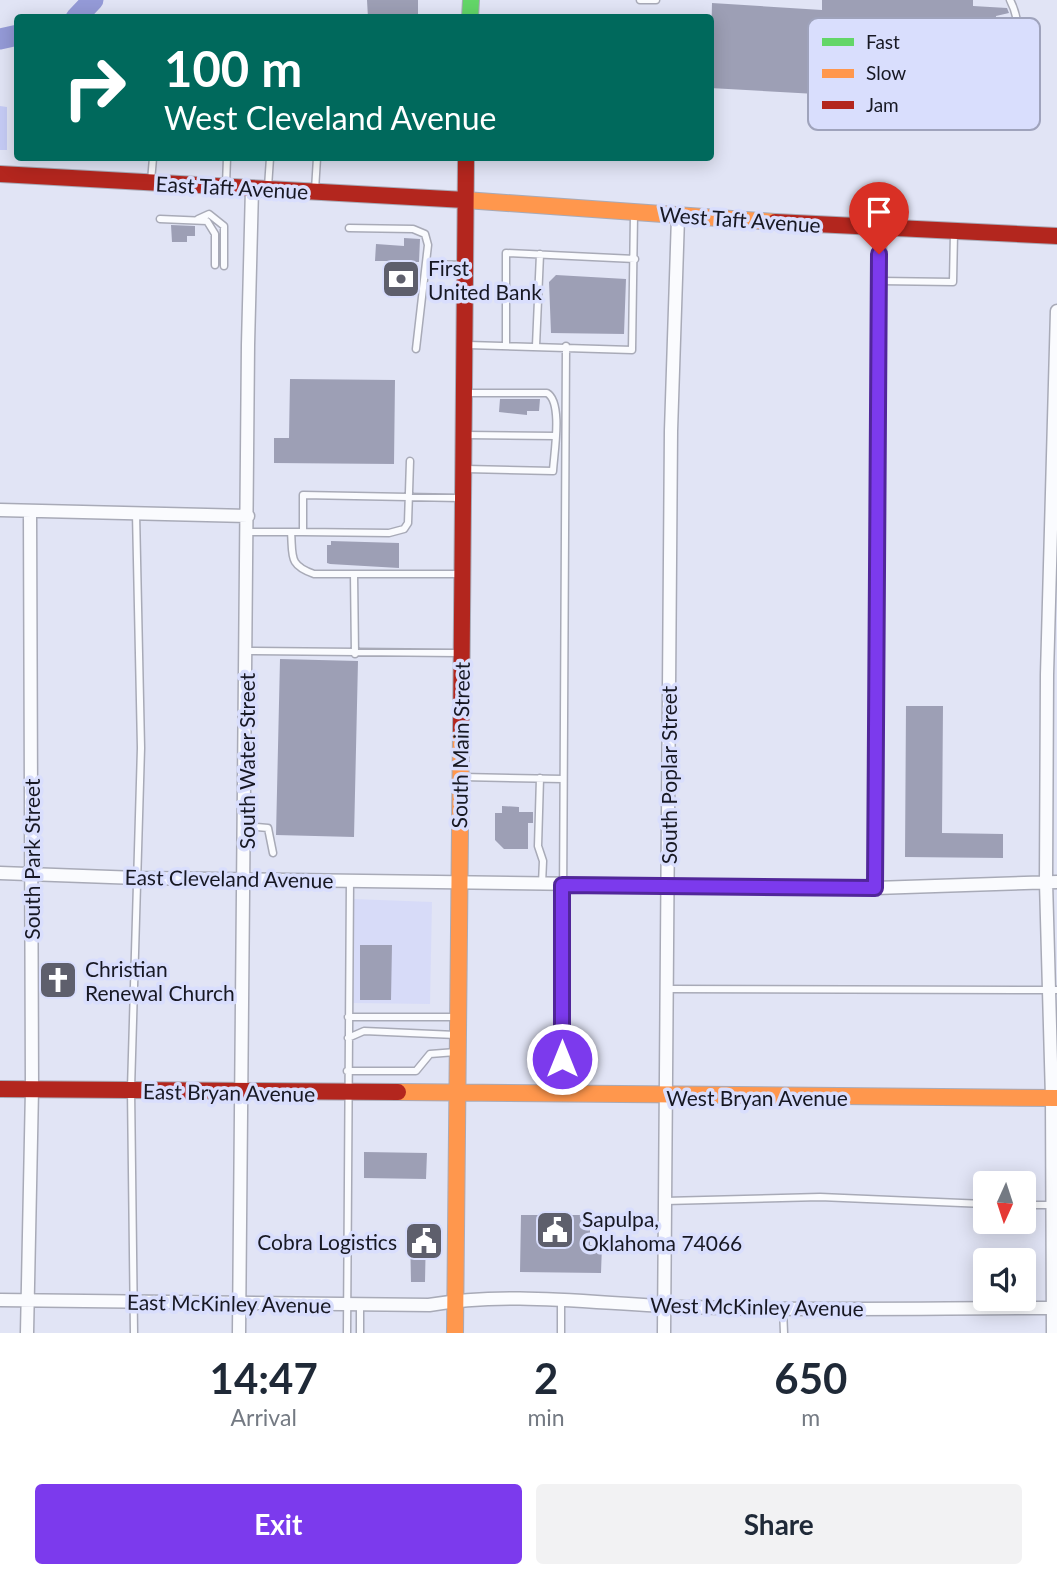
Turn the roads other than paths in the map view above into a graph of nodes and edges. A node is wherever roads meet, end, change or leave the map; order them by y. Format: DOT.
graph roads {
  1 [pos="640,0"];
  2 [pos="656,0"];
  3 [pos="1010,0"];
  4 [pos="1019,18"];
  5 [pos="153,161"];
  6 [pos="227,161"];
  7 [pos="269,161"];
  8 [pos="317,161"];
  9 [pos="466,161"];
  10 [pos="0,174"];
  11 [pos="151,183"];
  12 [pos="225,187"];
  13 [pos="260,189"];
  14 [pos="315,192"];
  15 [pos="465,200"];
  16 [pos="638,213"];
  17 [pos="678,217"];
  18 [pos="160,219"];
  19 [pos="195,221"];
  20 [pos="349,228"];
  21 [pos="880,228"];
  22 [pos="954,231"];
  23 [pos="1057,236"];
  24 [pos="540,254"];
  25 [pos="635,260"];
  26 [pos="426,264"];
  27 [pos="215,265"];
  28 [pos="224,265"];
  29 [pos="464,265"];
  30 [pos="879,281"];
  31 [pos="1057,311"];
  32 [pos="463,345"];
  33 [pos="506,346"];
  34 [pos="536,346"];
  35 [pos="566,346"];
  36 [pos="416,349"];
  37 [pos="463,393"];
  38 [pos="463,435"];
  39 [pos="555,436"];
  40 [pos="410,461"];
  41 [pos="462,469"];
  42 [pos="409,497"];
  43 [pos="462,498"];
  44 [pos="0,510"];
  45 [pos="30,511"];
  46 [pos="136,512"];
  47 [pos="248,516"];
  48 [pos="248,532"];
  49 [pos="291,532"];
  50 [pos="303,532"];
  51 [pos="354,574"];
  52 [pos="461,574"];
  53 [pos="247,652"];
  54 [pos="461,653"];
  55 [pos="355,654"];
  56 [pos="460,777"];
  57 [pos="540,778"];
  58 [pos="563,779"];
  59 [pos="245,826"];
  60 [pos="273,853"];
  61 [pos="0,873"];
  62 [pos="30,873"];
  63 [pos="138,878"];
  64 [pos="245,879"];
  65 [pos="350,880"];
  66 [pos="1051,882"];
  67 [pos="459,883"];
  68 [pos="542,884"];
  69 [pos="562,885"];
  70 [pos="667,885"];
  71 [pos="875,888"];
  72 [pos="668,989"];
  73 [pos="1052,990"];
  74 [pos="348,1017"];
  75 [pos="458,1017"];
  76 [pos="458,1035"];
  77 [pos="348,1038"];
  78 [pos="458,1052"];
  79 [pos="347,1072"];
  80 [pos="377,1072"];
  81 [pos="405,1072"];
  82 [pos="0,1089"];
  83 [pos="32,1089"];
  84 [pos="131,1089"];
  85 [pos="243,1093"];
  86 [pos="347,1094"];
  87 [pos="377,1094"];
  88 [pos="405,1094"];
  89 [pos="457,1095"];
  90 [pos="562,1096"];
  91 [pos="665,1096"];
  92 [pos="1054,1098"];
  93 [pos="665,1201"];
  94 [pos="973,1203"];
  95 [pos="1036,1205"];
  96 [pos="1055,1205"];
  97 [pos="0,1300"];
  98 [pos="28,1300"];
  99 [pos="457,1300"];
  100 [pos="561,1301"];
  101 [pos="134,1302"];
  102 [pos="665,1304"];
  103 [pos="240,1305"];
  104 [pos="353,1305"];
  105 [pos="783,1307"];
  106 [pos="1055,1308"];
  107 [pos="27,1333"];
  108 [pos="134,1333"];
  109 [pos="239,1333"];
  110 [pos="346,1333"];
  111 [pos="360,1333"];
  112 [pos="456,1333"];
  113 [pos="561,1333"];
  114 [pos="664,1333"];
  115 [pos="784,1333"];
  116 [pos="1053,1333"];
  1 -- 2 [label="lane"];
  3 -- 4 [label="lane"];
  5 -- 11 [label="lane"];
  6 -- 12 [label="lane"];
  7 -- 13 [label="lane"];
  8 -- 14 [label="lane"];
  9 -- 15 [label="main road, South Main Street"];
  10 -- 11 [label="main road, East Taft Avenue"];
  11 -- 12 [label="main road, East Taft Avenue"];
  12 -- 13 [label="main road, East Taft Avenue"];
  13 -- 14 [label="main road, East Taft Avenue"];
  13 -- 47 [label="street, South Water Street"];
  14 -- 15 [label="main road, East Taft Avenue"];
  15 -- 16 [label="main road, West Taft Avenue"];
  15 -- 29 [label="main road, South Main Street"];
  16 -- 17 [label="main road, West Taft Avenue"];
  16 -- 25 [label="lane"];
  17 -- 21 [label="main road, West Taft Avenue"];
  17 -- 70 [label="street, South Poplar Street"];
  18 -- 19 [label="lane"];
  19 -- 27 [label="lane"];
  19 -- 28 [label="lane"];
  20 -- 26 [label="lane"];
  21 -- 22 [label="main road, West Taft Avenue"];
  21 -- 30 [label="street"];
  22 -- 23 [label="main road, West Taft Avenue"];
  22 -- 30 [label="lane"];
  24 -- 25 [label="lane"];
  24 -- 33 [label="lane"];
  24 -- 34 [label="lane"];
  25 -- 35 [label="lane"];
  26 -- 29 [label="lane"];
  26 -- 36 [label="lane"];
  29 -- 32 [label="main road, South Main Street"];
  30 -- 71 [label="street"];
  31 -- 66 [label="street"];
  32 -- 33 [label="lane"];
  32 -- 37 [label="main road, South Main Street"];
  33 -- 34 [label="lane"];
  34 -- 35 [label="lane"];
  35 -- 58 [label="lane"];
  37 -- 38 [label="main road, South Main Street"];
  37 -- 39 [label="lane"];
  38 -- 39 [label="lane"];
  38 -- 41 [label="main road, South Main Street"];
  39 -- 41 [label="lane"];
  40 -- 42 [label="lane"];
  41 -- 43 [label="main road, South Main Street"];
  42 -- 43 [label="lane"];
  42 -- 50 [label="lane"];
  42 -- 50 [label="lane"];
  43 -- 52 [label="main road, South Main Street"];
  44 -- 45 [label="street"];
  45 -- 46 [label="street"];
  45 -- 62 [label="street, South Park Street"];
  46 -- 47 [label="street"];
  46 -- 63 [label="lane"];
  47 -- 48 [label="street, South Water Street"];
  48 -- 49 [label="lane"];
  48 -- 53 [label="street, South Water Street"];
  49 -- 50 [label="lane"];
  49 -- 51 [label="lane"];
  51 -- 52 [label="lane"];
  51 -- 55 [label="lane"];
  52 -- 54 [label="main road, South Main Street"];
  53 -- 55 [label="lane"];
  53 -- 59 [label="street, South Water Street"];
  54 -- 55 [label="lane"];
  54 -- 56 [label="main road, South Main Street"];
  56 -- 57 [label="lane"];
  56 -- 67 [label="main road, South Main Street"];
  57 -- 58 [label="lane"];
  57 -- 68 [label="lane"];
  58 -- 69 [label="lane"];
  59 -- 60 [label="lane"];
  59 -- 64 [label="street, South Water Street"];
  61 -- 62 [label="street, East Cleveland Avenue"];
  62 -- 63 [label="street, East Cleveland Avenue"];
  62 -- 83 [label="street, South Park Street"];
  63 -- 64 [label="street, East Cleveland Avenue"];
  63 -- 84 [label="lane"];
  64 -- 65 [label="street, East Cleveland Avenue"];
  64 -- 85 [label="street, South Water Street"];
  65 -- 67 [label="street, East Cleveland Avenue"];
  65 -- 74 [label="lane"];
  66 -- 71 [label="street, East Cleveland Avenue"];
  66 -- 73 [label="street"];
  67 -- 68 [label="street, East Cleveland Avenue"];
  67 -- 75 [label="main road, South Main Street"];
  68 -- 69 [label="street, East Cleveland Avenue"];
  69 -- 70 [label="street, East Cleveland Avenue"];
  69 -- 90 [label="lane"];
  70 -- 71 [label="street, East Cleveland Avenue"];
  70 -- 72 [label="street, South Poplar Street"];
  72 -- 73 [label="lane"];
  72 -- 91 [label="street, South Poplar Street"];
  73 -- 92 [label="street"];
  74 -- 75 [label="lane"];
  74 -- 77 [label="lane"];
  75 -- 76 [label="main road, South Main Street"];
  76 -- 77 [label="lane"];
  76 -- 78 [label="main road, South Main Street"];
  77 -- 79 [label="lane"];
  78 -- 81 [label="lane"];
  78 -- 89 [label="main road, South Main Street"];
  79 -- 80 [label="lane"];
  79 -- 86 [label="lane"];
  80 -- 81 [label="lane"];
  80 -- 87 [label="lane"];
  81 -- 88 [label="lane"];
  82 -- 83 [label="main road, East Bryan Avenue"];
  83 -- 84 [label="main road, East Bryan Avenue"];
  83 -- 98 [label="street, South Park Street"];
  84 -- 85 [label="main road, East Bryan Avenue"];
  84 -- 101 [label="lane"];
  85 -- 86 [label="main road, East Bryan Avenue"];
  85 -- 103 [label="street, South Water Street"];
  86 -- 87 [label="main road, East Bryan Avenue"];
  86 -- 104 [label="lane"];
  87 -- 88 [label="main road, East Bryan Avenue"];
  88 -- 89 [label="main road, East Bryan Avenue"];
  89 -- 90 [label="main road, West Bryan Avenue"];
  89 -- 99 [label="main road, South Main Street"];
  90 -- 91 [label="main road, West Bryan Avenue"];
  91 -- 92 [label="main road, West Bryan Avenue"];
  91 -- 93 [label="street, South Poplar Street"];
  92 -- 96 [label="street"];
  93 -- 94 [label="lane"];
  93 -- 102 [label="street, South Poplar Street"];
  95 -- 96 [label="lane"];
  96 -- 106 [label="street"];
  97 -- 98 [label="street, East McKinley Avenue"];
  98 -- 101 [label="street, East McKinley Avenue"];
  98 -- 107 [label="street, South Park Street"];
  99 -- 100 [label="street, West McKinley Avenue"];
  99 -- 104 [label="street, East McKinley Avenue"];
  99 -- 112 [label="main road, South Main Street"];
  100 -- 102 [label="street, West McKinley Avenue"];
  100 -- 113 [label="lane"];
  101 -- 103 [label="street, East McKinley Avenue"];
  101 -- 108 [label="lane"];
  102 -- 105 [label="street, West McKinley Avenue"];
  102 -- 114 [label="street, South Poplar Street"];
  103 -- 104 [label="street, East McKinley Avenue"];
  103 -- 109 [label="street, South Water Street"];
  104 -- 110 [label="lane"];
  104 -- 111 [label="lane"];
  105 -- 106 [label="street, West McKinley Avenue"];
  105 -- 115 [label="lane"];
  106 -- 116 [label="street"];
}
